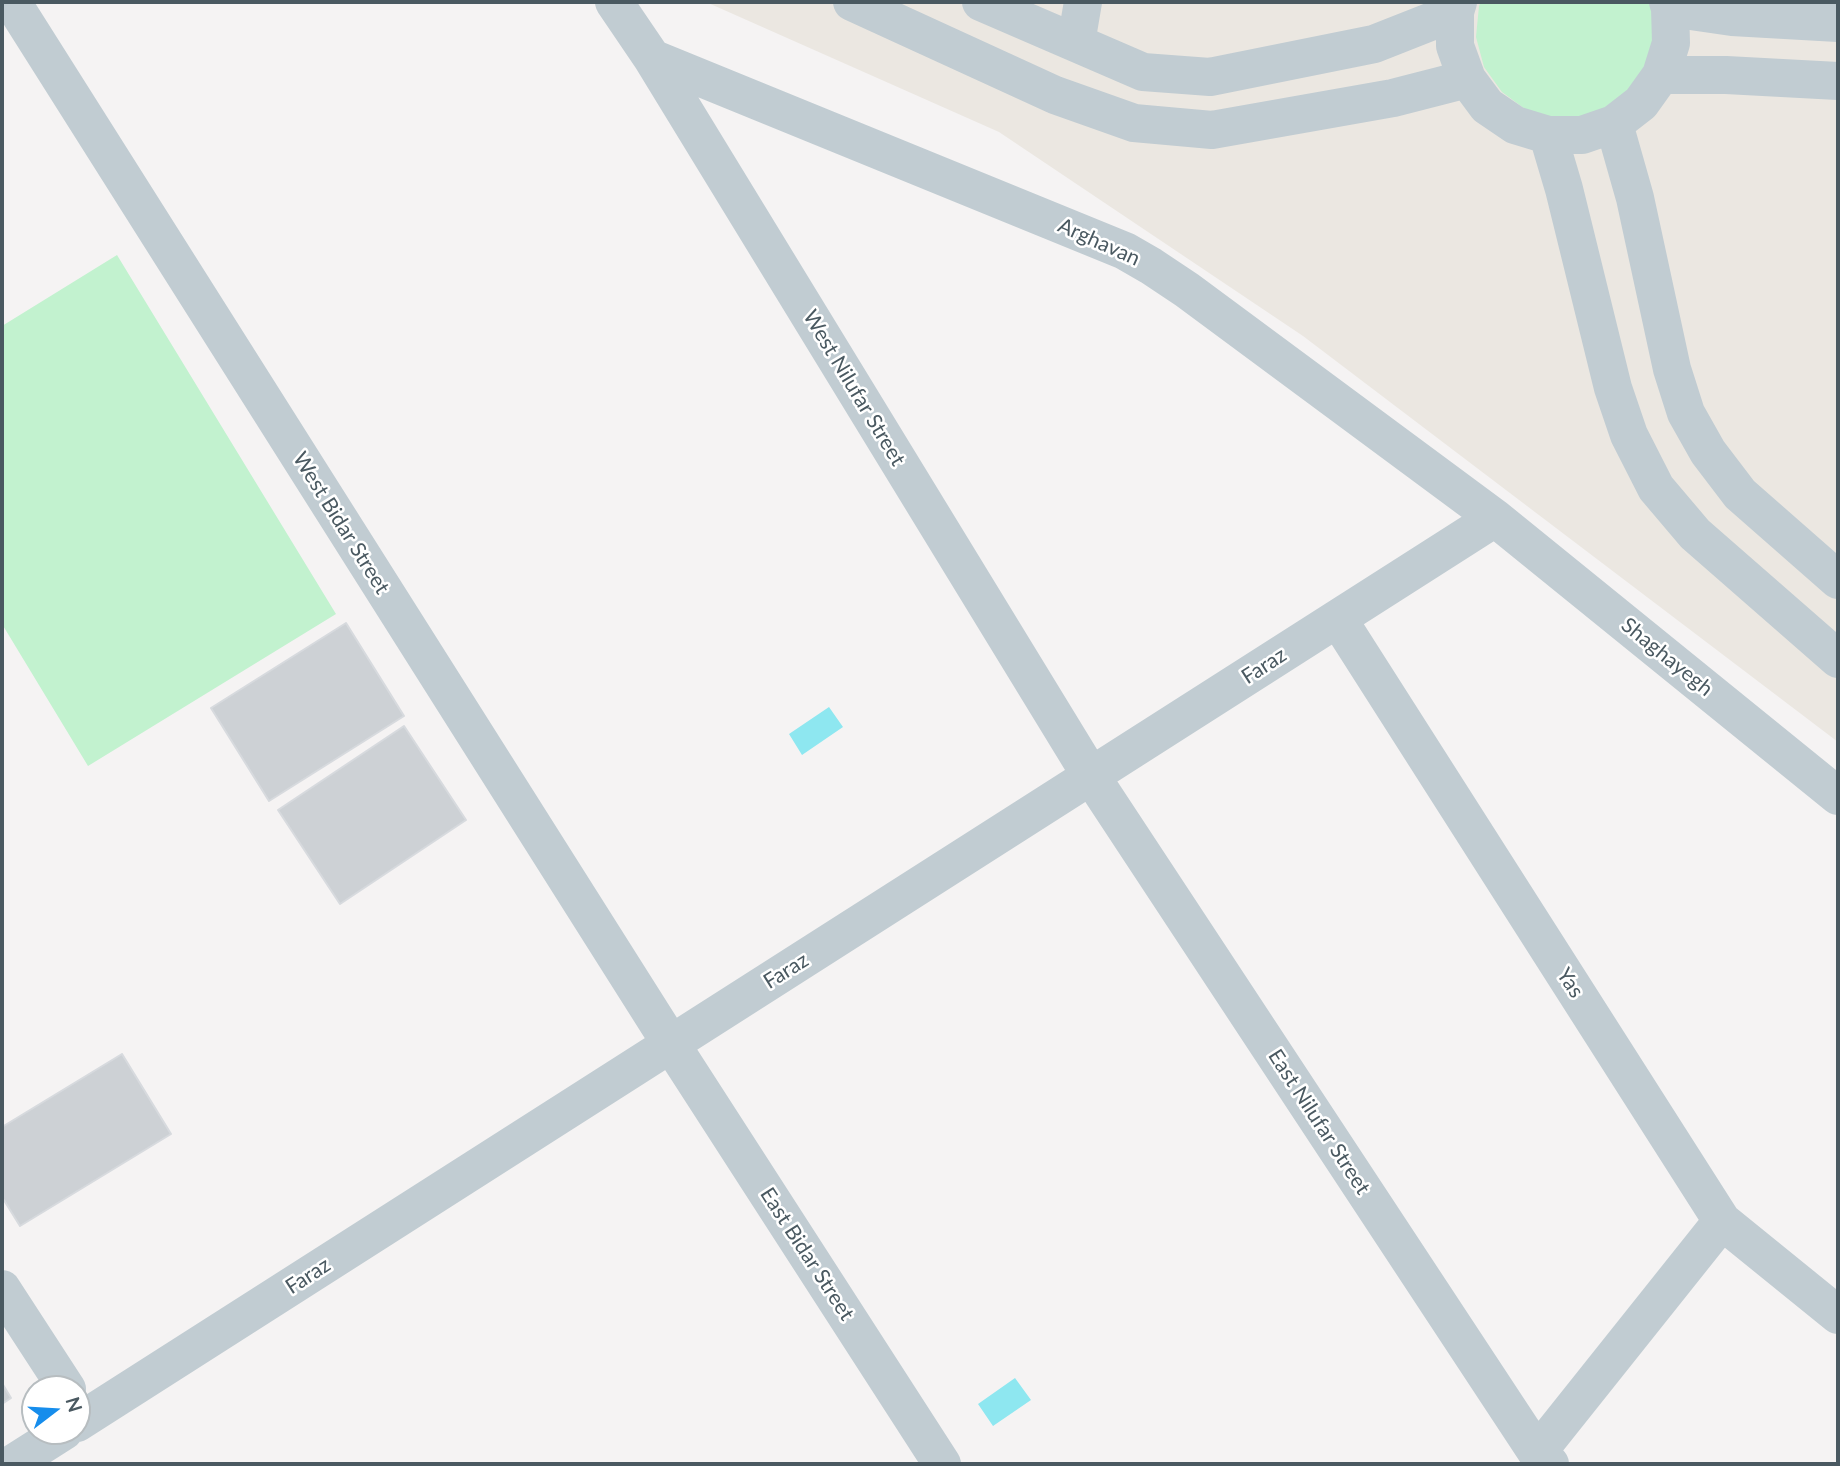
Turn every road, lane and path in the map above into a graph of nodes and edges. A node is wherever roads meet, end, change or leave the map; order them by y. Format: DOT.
graph roads {
  1 [pos="12,2"];
  2 [pos="614,2"];
  3 [pos="852,2"];
  4 [pos="981,2"];
  5 [pos="1083,2"];
  6 [pos="1669,5"];
  7 [pos="1456,7"];
  8 [pos="1838,23"];
  9 [pos="1076,43"];
  10 [pos="652,58"];
  11 [pos="1661,75"];
  12 [pos="1467,79"];
  13 [pos="1838,81"];
  14 [pos="1614,124"];
  15 [pos="1548,135"];
  16 [pos="1495,519"];
  17 [pos="1838,580"];
  18 [pos="1338,619"];
  19 [pos="1838,659"];
  20 [pos="1091,776"];
  21 [pos="1838,796"];
  22 [pos="671,1044"];
  23 [pos="1722,1221"];
  24 [pos="2,1289"];
  25 [pos="1838,1315"];
  26 [pos="52,1375"];
  27 [pos="91,1402"];
  28 [pos="35,1445"];
  29 [pos="1544,1459"];
  30 [pos="12,1464"];
  31 [pos="942,1464"];
  1 -- 22 [label="street, West Bidar Street"];
  2 -- 10 [label="street, West Nilufar Street"];
  3 -- 12 [label="street"];
  4 -- 9 [label="street"];
  5 -- 9 [label="street"];
  6 -- 8 [label="street"];
  6 -- 11 [label="street"];
  7 -- 9 [label="street"];
  7 -- 12 [label="street"];
  10 -- 16 [label="street, Arghavan"];
  10 -- 20 [label="street, West Nilufar Street"];
  11 -- 13 [label="street"];
  11 -- 14 [label="street"];
  12 -- 15 [label="street"];
  14 -- 15 [label="street"];
  14 -- 17 [label="street"];
  15 -- 19 [label="street"];
  16 -- 18 [label="street, Faraz"];
  16 -- 21 [label="street, Shaghayegh"];
  18 -- 20 [label="street, Faraz"];
  18 -- 23 [label="street, Yas"];
  20 -- 22 [label="street, Faraz"];
  20 -- 29 [label="street, East Nilufar Street"];
  22 -- 27 [label="street, Faraz"];
  22 -- 31 [label="street, East Bidar Street"];
  23 -- 25 [label="street, Yas"];
  23 -- 29 [label="street"];
  24 -- 26 [label="street"];
  28 -- 30 [label="street, Faraz"];
}
